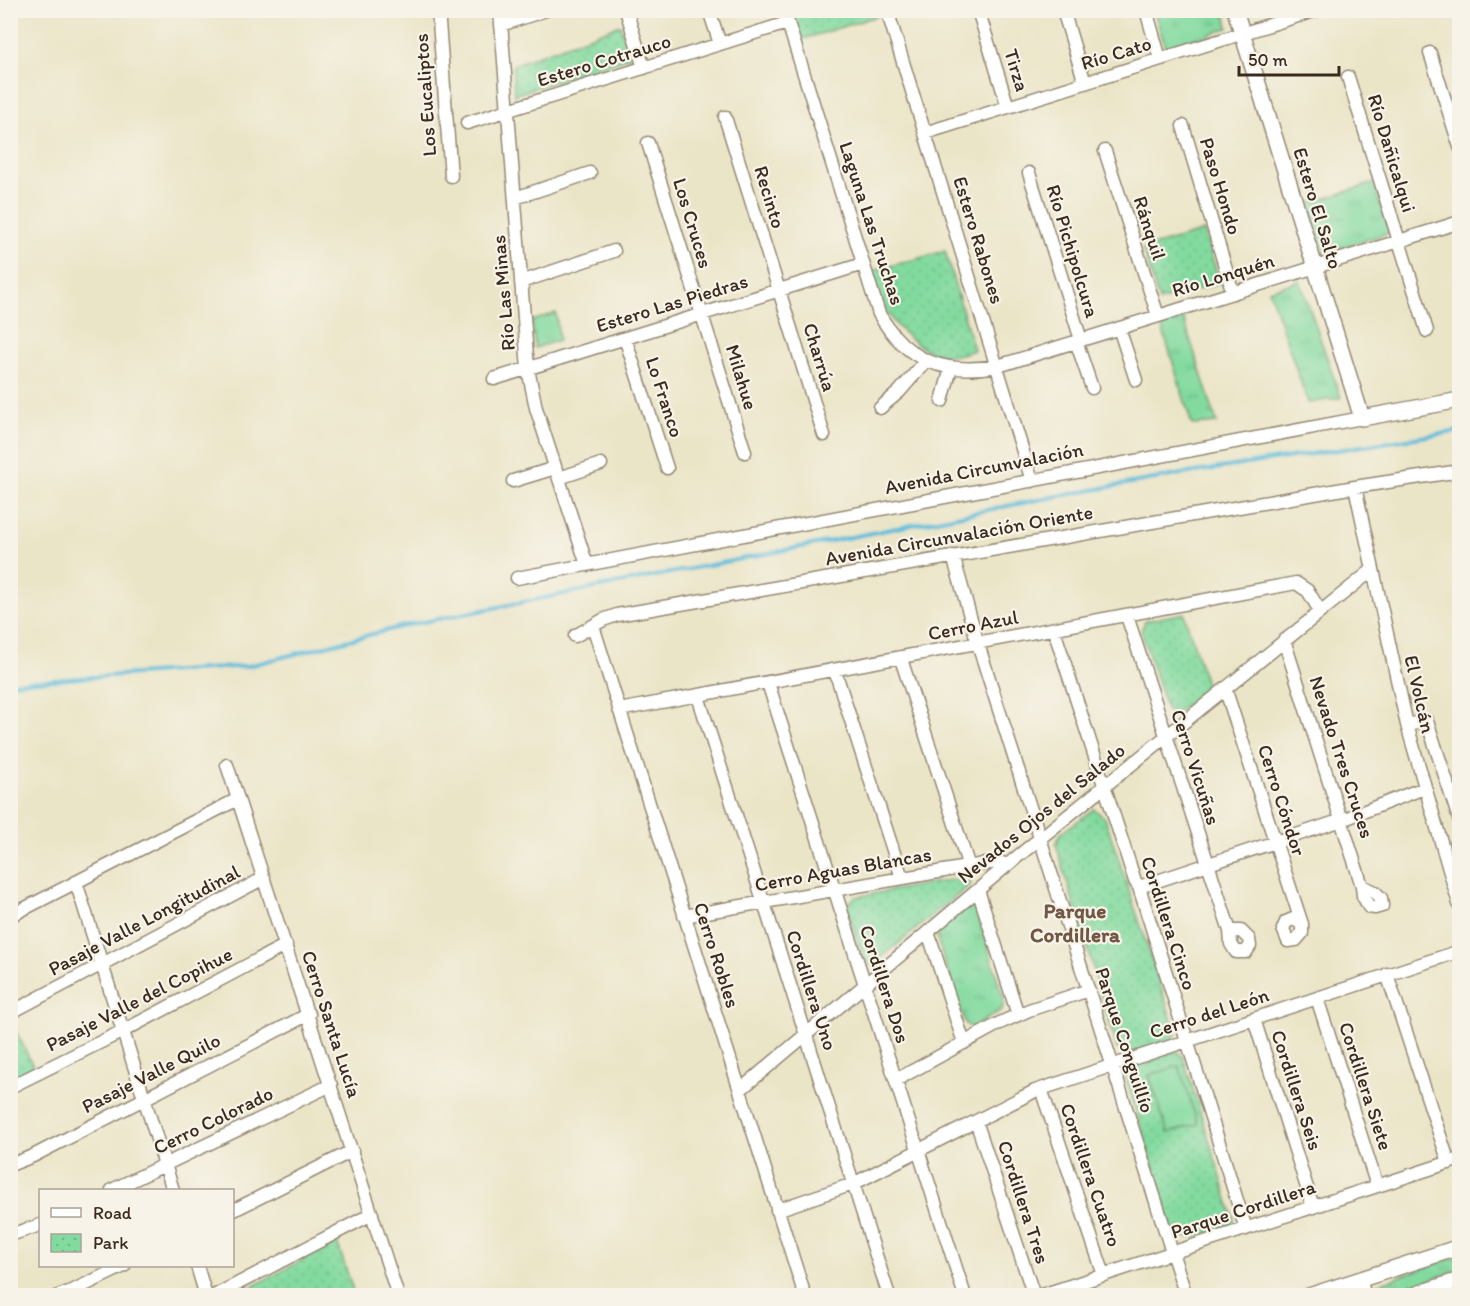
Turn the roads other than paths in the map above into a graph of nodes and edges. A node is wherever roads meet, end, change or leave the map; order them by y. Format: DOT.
graph roads {
  1 [pos="438,10"];
  2 [pos="500,10"];
  3 [pos="546,10"];
  4 [pos="626,10"];
  5 [pos="709,10"];
  6 [pos="784,10"];
  7 [pos="887,10"];
  8 [pos="978,10"];
  9 [pos="1063,10"];
  10 [pos="1146,10"];
  11 [pos="1234,10"];
  12 [pos="1317,10"];
  13 [pos="788,23"];
  14 [pos="501,25"];
  15 [pos="1242,34"];
  16 [pos="720,44"];
  17 [pos="1430,52"];
  18 [pos="1160,59"];
  19 [pos="644,68"];
  20 [pos="1348,77"];
  21 [pos="1085,83"];
  22 [pos="1008,107"];
  23 [pos="508,110"];
  24 [pos="725,117"];
  25 [pos="467,123"];
  26 [pos="1183,126"];
  27 [pos="925,132"];
  28 [pos="648,143"];
  29 [pos="1460,147"];
  30 [pos="1106,151"];
  31 [pos="590,173"];
  32 [pos="1029,173"];
  33 [pos="451,176"];
  34 [pos="515,198"];
  35 [pos="1460,222"];
  36 [pos="1399,241"];
  37 [pos="614,251"];
  38 [pos="863,264"];
  39 [pos="1315,267"];
  40 [pos="521,282"];
  41 [pos="779,290"];
  42 [pos="1233,292"];
  43 [pos="702,314"];
  44 [pos="1158,316"];
  45 [pos="1119,328"];
  46 [pos="1427,331"];
  47 [pos="625,338"];
  48 [pos="1078,341"];
  49 [pos="926,361"];
  50 [pos="998,366"];
  51 [pos="951,368"];
  52 [pos="528,369"];
  53 [pos="494,379"];
  54 [pos="1136,380"];
  55 [pos="1092,388"];
  56 [pos="1460,400"];
  57 [pos="942,401"];
  58 [pos="880,408"];
  59 [pos="1362,418"];
  60 [pos="824,435"];
  61 [pos="745,452"];
  62 [pos="601,464"];
  63 [pos="667,468"];
  64 [pos="1460,471"];
  65 [pos="557,473"];
  66 [pos="513,481"];
  67 [pos="1032,481"];
  68 [pos="1354,487"];
  69 [pos="953,556"];
  70 [pos="586,565"];
  71 [pos="1371,571"];
  72 [pos="517,578"];
  73 [pos="1320,611"];
  74 [pos="1127,616"];
  75 [pos="593,626"];
  76 [pos="1054,630"];
  77 [pos="575,636"];
  78 [pos="1284,640"];
  79 [pos="978,644"];
  80 [pos="901,659"];
  81 [pos="835,671"];
  82 [pos="768,683"];
  83 [pos="1225,688"];
  84 [pos="698,696"];
  85 [pos="620,711"];
  86 [pos="1407,725"];
  87 [pos="1166,736"];
  88 [pos="227,765"];
  89 [pos="1104,787"];
  90 [pos="1424,788"];
  91 [pos="238,799"];
  92 [pos="1342,820"];
  93 [pos="1460,822"];
  94 [pos="1040,838"];
  95 [pos="1275,842"];
  96 [pos="1208,865"];
  97 [pos="1007,866"];
  98 [pos="969,867"];
  99 [pos="264,878"];
  100 [pos="902,878"];
  101 [pos="76,882"];
  102 [pos="1362,886"];
  103 [pos="1139,887"];
  104 [pos="834,890"];
  105 [pos="978,890"];
  106 [pos="763,902"];
  107 [pos="1460,907"];
  108 [pos="684,915"];
  109 [pos="10,916"];
  110 [pos="1302,924"];
  111 [pos="1230,931"];
  112 [pos="928,932"];
  113 [pos="286,945"];
  114 [pos="1460,951"];
  115 [pos="102,964"];
  116 [pos="1387,974"];
  117 [pos="865,985"];
  118 [pos="1089,990"];
  119 [pos="1317,998"];
  120 [pos="10,1012"];
  121 [pos="309,1014"];
  122 [pos="1018,1015"];
  123 [pos="1254,1018"];
  124 [pos="123,1031"];
  125 [pos="806,1034"];
  126 [pos="1186,1041"];
  127 [pos="964,1043"];
  128 [pos="1113,1065"];
  129 [pos="896,1080"];
  130 [pos="331,1085"];
  131 [pos="10,1087"];
  132 [pos="1041,1089"];
  133 [pos="740,1090"];
  134 [pos="144,1098"];
  135 [pos="976,1121"];
  136 [pos="918,1150"];
  137 [pos="352,1151"];
  138 [pos="1454,1161"];
  139 [pos="10,1165"];
  140 [pos="165,1165"];
  141 [pos="853,1184"];
  142 [pos="1377,1186"];
  143 [pos="116,1189"];
  144 [pos="172,1189"];
  145 [pos="1313,1207"];
  146 [pos="777,1209"];
  147 [pos="234,1210"];
  148 [pos="372,1214"];
  149 [pos="39,1224"];
  150 [pos="1246,1229"];
  151 [pos="10,1235"];
  152 [pos="1460,1247"];
  153 [pos="1171,1253"];
  154 [pos="122,1267"];
  155 [pos="197,1267"];
  156 [pos="1104,1275"];
  157 [pos="1360,1279"];
  158 [pos="1460,1280"];
  159 [pos="58,1296"];
  160 [pos="206,1296"];
  161 [pos="214,1296"];
  162 [pos="398,1296"];
  163 [pos="805,1296"];
  164 [pos="889,1296"];
  165 [pos="965,1296"];
  166 [pos="1036,1296"];
  167 [pos="1186,1296"];
  168 [pos="1309,1296"];
  169 [pos="1365,1296"];
  170 [pos="1411,1296"];
  1 -- 33 [label="street, Los Eucaliptos"];
  2 -- 14 [label="street, Río Las Minas"];
  3 -- 14 [label="street"];
  4 -- 19 [label="street"];
  5 -- 16 [label="street"];
  6 -- 13 [label="street, Laguna Las Truchas"];
  7 -- 27 [label="street, Estero Rabones"];
  8 -- 22 [label="street, Tirza"];
  9 -- 21 [label="street"];
  10 -- 18 [label="street"];
  11 -- 15 [label="street, Estero El Salto"];
  12 -- 15 [label="street, Río Cato"];
  13 -- 16 [label="street, Estero Cotrauco"];
  13 -- 38 [label="street, Laguna Las Truchas"];
  14 -- 23 [label="street, Río Las Minas"];
  15 -- 18 [label="street, Río Cato"];
  15 -- 39 [label="street, Estero El Salto"];
  16 -- 19 [label="street, Estero Cotrauco"];
  17 -- 29 [label="street"];
  18 -- 21 [label="street, Río Cato"];
  19 -- 23 [label="street, Estero Cotrauco"];
  20 -- 36 [label="street, Río Dañicalqui"];
  21 -- 22 [label="street, Río Cato"];
  22 -- 27 [label="street, Río Cato"];
  23 -- 25 [label="street, Estero Cotrauco"];
  23 -- 34 [label="street, Río Las Minas"];
  24 -- 41 [label="street, Recinto"];
  26 -- 42 [label="street, Paso Hondo"];
  27 -- 50 [label="street, Estero Rabones"];
  28 -- 43 [label="street, Los Cruces"];
  30 -- 44 [label="street, Ránquil"];
  31 -- 34 [label="street"];
  32 -- 48 [label="street, Río Pichipolcura"];
  34 -- 40 [label="street, Río Las Minas"];
  35 -- 36 [label="street, Río Lonquén"];
  36 -- 39 [label="street, Río Lonquén"];
  36 -- 46 [label="street, Río Dañicalqui"];
  37 -- 40 [label="street"];
  38 -- 41 [label="street, Estero Las Piedras"];
  38 -- 49 [label="street, Laguna Las Truchas"];
  39 -- 42 [label="street, Río Lonquén"];
  39 -- 59 [label="street, Estero El Salto"];
  40 -- 52 [label="street, Río Las Minas"];
  41 -- 43 [label="street, Estero Las Piedras"];
  41 -- 60 [label="street, Charrúa"];
  42 -- 44 [label="street, Río Lonquén"];
  43 -- 47 [label="street, Estero Las Piedras"];
  43 -- 61 [label="street, Milahue"];
  44 -- 45 [label="street, Río Lonquén"];
  45 -- 48 [label="street, Río Lonquén"];
  45 -- 54 [label="street"];
  47 -- 52 [label="street, Estero Las Piedras"];
  47 -- 63 [label="street, Lo Franco"];
  48 -- 50 [label="street, Río Lonquén"];
  48 -- 55 [label="street, Río Pichipolcura"];
  49 -- 51 [label="street, Laguna Las Truchas"];
  49 -- 58 [label="street"];
  50 -- 51 [label="street, Laguna Las Truchas"];
  50 -- 67 [label="street, Estero Rabones"];
  51 -- 57 [label="street"];
  52 -- 53 [label="street, Estero Las Piedras"];
  52 -- 65 [label="street, Río Las Minas"];
  56 -- 59 [label="street, Avenida Circunvalación"];
  59 -- 67 [label="street, Avenida Circunvalación"];
  62 -- 65 [label="street"];
  64 -- 68 [label="street"];
  65 -- 66 [label="street"];
  65 -- 70 [label="street, Río Las Minas"];
  67 -- 70 [label="street, Avenida Circunvalación"];
  68 -- 69 [label="street, Avenida Circunvalación Oriente"];
  68 -- 71 [label="street, El Volcán"];
  69 -- 75 [label="street, Avenida Circunvalación Oriente"];
  69 -- 79 [label="street, Parque Conguillío"];
  70 -- 72 [label="street, Avenida Circunvalación"];
  71 -- 73 [label="street, Nevados Ojos del Salado"];
  71 -- 86 [label="street, El Volcán"];
  73 -- 74 [label="street, Cerro Azul"];
  73 -- 78 [label="street, Nevados Ojos del Salado"];
  74 -- 76 [label="street, Cerro Azul"];
  74 -- 87 [label="street, Cerro Vicuñas"];
  75 -- 77 [label="street, Avenida Circunvalación Oriente"];
  75 -- 85 [label="street, Cerro Robles"];
  76 -- 79 [label="street, Cerro Azul"];
  76 -- 89 [label="street, Cordillera Cinco"];
  78 -- 83 [label="street, Nevados Ojos del Salado"];
  78 -- 92 [label="street, Nevado Tres Cruces"];
  79 -- 80 [label="street, Cerro Azul"];
  79 -- 94 [label="street, Parque Conguillío"];
  80 -- 81 [label="street, Cerro Azul"];
  80 -- 98 [label="street"];
  81 -- 82 [label="street, Cerro Azul"];
  81 -- 100 [label="street"];
  82 -- 84 [label="street, Cerro Azul"];
  82 -- 104 [label="street, Cordillera Dos"];
  83 -- 87 [label="street, Nevados Ojos del Salado"];
  83 -- 95 [label="street, Cerro Cóndor"];
  84 -- 85 [label="street, Cerro Azul"];
  84 -- 106 [label="street, Cordillera Uno"];
  85 -- 108 [label="street, Cerro Robles"];
  86 -- 90 [label="street, El Volcán"];
  86 -- 93 [label="street, El Volcán"];
  87 -- 89 [label="street, Nevados Ojos del Salado"];
  87 -- 96 [label="street, Cerro Vicuñas"];
  88 -- 91 [label="street, Cerro Santa Lucía"];
  89 -- 94 [label="street, Nevados Ojos del Salado"];
  89 -- 103 [label="street, Cordillera Cinco"];
  90 -- 92 [label="street"];
  90 -- 107 [label="street, El Volcán"];
  91 -- 99 [label="street, Cerro Santa Lucía"];
  91 -- 101 [label="street"];
  92 -- 95 [label="street"];
  92 -- 102 [label="street, Nevado Tres Cruces"];
  94 -- 97 [label="street, Nevados Ojos del Salado"];
  94 -- 118 [label="street, Parque Conguillío"];
  95 -- 96 [label="street"];
  95 -- 110 [label="street, Cerro Cóndor"];
  96 -- 103 [label="street"];
  96 -- 111 [label="street, Cerro Vicuñas"];
  97 -- 98 [label="street, Cerro Aguas Blancas"];
  97 -- 105 [label="street, Nevados Ojos del Salado"];
  98 -- 100 [label="street, Cerro Aguas Blancas"];
  99 -- 113 [label="street, Cerro Santa Lucía"];
  99 -- 115 [label="street, Pasaje Valle Longitudinal"];
  100 -- 104 [label="street, Cerro Aguas Blancas"];
  101 -- 109 [label="street"];
  101 -- 115 [label="street"];
  103 -- 126 [label="street, Cordillera Cinco"];
  104 -- 106 [label="street, Cerro Aguas Blancas"];
  104 -- 117 [label="street, Cordillera Dos"];
  105 -- 112 [label="street, Nevados Ojos del Salado"];
  105 -- 122 [label="street"];
  106 -- 108 [label="street, Cerro Aguas Blancas"];
  106 -- 125 [label="street, Cordillera Uno"];
  108 -- 133 [label="street, Cerro Robles"];
  112 -- 117 [label="street, Nevados Ojos del Salado"];
  112 -- 127 [label="street"];
  113 -- 121 [label="street, Cerro Santa Lucía"];
  113 -- 124 [label="street, Pasaje Valle del Copihue"];
  114 -- 116 [label="street, Cerro del León"];
  115 -- 120 [label="street, Pasaje Valle Longitudinal"];
  115 -- 124 [label="street"];
  116 -- 119 [label="street, Cerro del León"];
  116 -- 138 [label="street"];
  117 -- 125 [label="street, Nevados Ojos del Salado"];
  117 -- 129 [label="street, Cordillera Dos"];
  118 -- 122 [label="street"];
  118 -- 128 [label="street, Parque Conguillío"];
  119 -- 123 [label="street, Cerro del León"];
  119 -- 142 [label="street, Cordillera Siete"];
  121 -- 130 [label="street, Cerro Santa Lucía"];
  121 -- 134 [label="street, Pasaje Valle Quilo"];
  122 -- 127 [label="street"];
  123 -- 126 [label="street, Cerro del León"];
  123 -- 145 [label="street, Cordillera Seis"];
  124 -- 131 [label="street, Pasaje Valle del Copihue"];
  124 -- 134 [label="street"];
  125 -- 133 [label="street, Nevados Ojos del Salado"];
  125 -- 141 [label="street, Cordillera Uno"];
  126 -- 128 [label="street, Cerro del León"];
  126 -- 150 [label="street, Cordillera Cinco"];
  127 -- 129 [label="street"];
  128 -- 132 [label="street, Cerro del León"];
  128 -- 153 [label="street, Parque Conguillío"];
  129 -- 136 [label="street, Cordillera Dos"];
  130 -- 137 [label="street, Cerro Santa Lucía"];
  130 -- 140 [label="street, Cerro Colorado"];
  132 -- 135 [label="street, Cerro del León"];
  132 -- 156 [label="street, Cordillera Cuatro"];
  133 -- 146 [label="street, Cerro Robles"];
  134 -- 139 [label="street, Pasaje Valle Quilo"];
  134 -- 140 [label="street"];
  135 -- 136 [label="street, Cerro del León"];
  135 -- 166 [label="street, Cordillera Tres"];
  136 -- 141 [label="street, Cerro del León"];
  136 -- 165 [label="street, Cordillera Dos"];
  137 -- 147 [label="street"];
  137 -- 148 [label="street, Cerro Santa Lucía"];
  138 -- 142 [label="street, Parque Cordillera"];
  140 -- 143 [label="street, Cerro Colorado"];
  140 -- 144 [label="street"];
  141 -- 146 [label="street, Cerro del León"];
  141 -- 164 [label="street, Cordillera Uno"];
  142 -- 145 [label="street, Parque Cordillera"];
  145 -- 150 [label="street, Parque Cordillera"];
  146 -- 163 [label="street, Cerro Robles"];
  148 -- 161 [label="street"];
  148 -- 162 [label="street, Cerro Santa Lucía"];
  149 -- 151 [label="street"];
  150 -- 153 [label="street, Parque Cordillera"];
  152 -- 157 [label="street"];
  153 -- 156 [label="street, Parque Cordillera"];
  153 -- 167 [label="street, Parque Conguillío"];
  154 -- 159 [label="street"];
  155 -- 160 [label="street"];
  156 -- 166 [label="street, Parque Cordillera"];
  157 -- 168 [label="street"];
  157 -- 169 [label="street"];
  158 -- 170 [label="street"];
}
